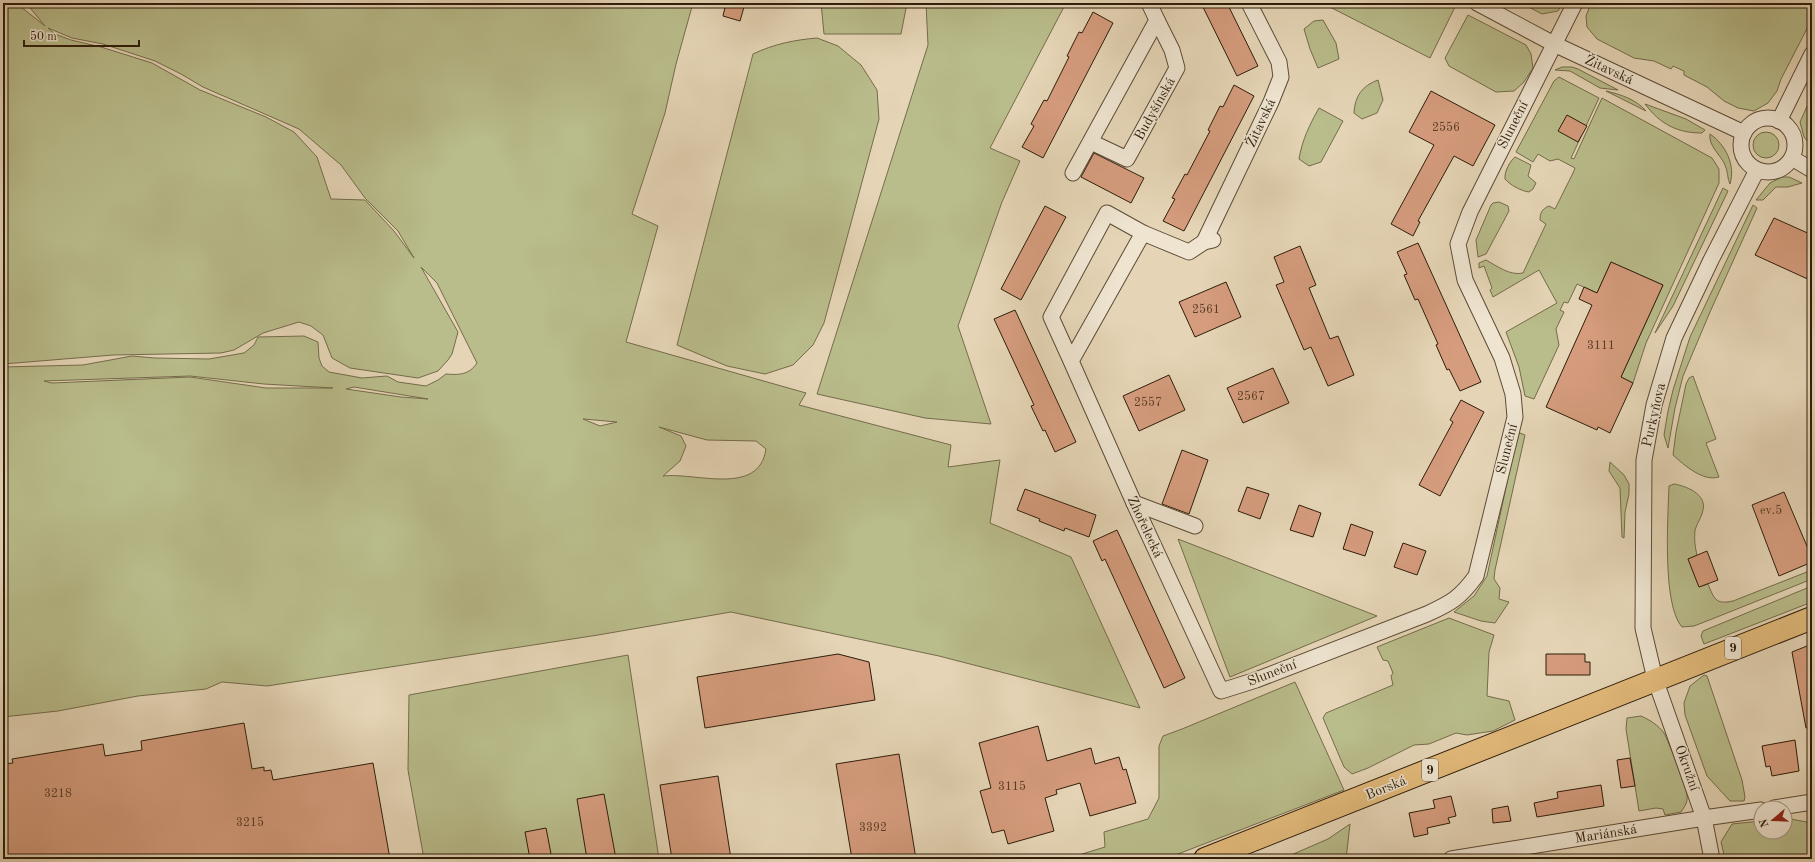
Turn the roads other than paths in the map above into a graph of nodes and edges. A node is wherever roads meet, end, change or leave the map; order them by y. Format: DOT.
graph roads {
  1 [pos="1149,3"];
  2 [pos="1249,3"];
  3 [pos="1477,3"];
  4 [pos="1575,3"];
  5 [pos="1157,20"];
  6 [pos="1554,44"];
  7 [pos="1812,54"];
  8 [pos="1779,121"];
  9 [pos="1744,133"];
  10 [pos="1091,142"];
  11 [pos="1792,158"];
  12 [pos="1757,170"];
  13 [pos="1812,170"];
  14 [pos="1073,172"];
  15 [pos="1143,234"];
  16 [pos="1210,240"];
  17 [pos="1071,360"];
  18 [pos="1134,503"];
  19 [pos="1195,526"];
  20 [pos="1812,618"];
  21 [pos="1655,679"];
  22 [pos="1221,691"];
  23 [pos="1812,802"];
  24 [pos="1793,805"];
  25 [pos="1753,811"];
  26 [pos="1704,818"];
  27 [pos="1206,859"];
  28 [pos="1451,859"];
  29 [pos="1712,859"];
  1 -- 5 [label="street, Budyšínská"];
  2 -- 16 [label="street, Žitavská"];
  3 -- 6 [label="street, Žitavská"];
  4 -- 6 [label="street, Sluneční"];
  5 -- 10 [label="street"];
  5 -- 10 [label="street, Budyšínská"];
  6 -- 9 [label="street, Žitavská"];
  6 -- 22 [label="street, Sluneční"];
  7 -- 8 [label="street"];
  8 -- 9 [label="street"];
  8 -- 11 [label="street"];
  9 -- 12 [label="street"];
  10 -- 14 [label="street"];
  11 -- 12 [label="street"];
  11 -- 13 [label="street"];
  12 -- 21 [label="street, Purkyňova"];
  15 -- 16 [label="street, Zhořelecká"];
  15 -- 17 [label="street"];
  15 -- 17 [label="street, Zhořelecká"];
  17 -- 18 [label="street, Zhořelecká"];
  18 -- 19 [label="street"];
  18 -- 22 [label="street, Zhořelecká"];
  20 -- 21 [label="main road, 9"];
  21 -- 26 [label="street, Okružní"];
  21 -- 27 [label="main road, Borská / 9"];
  23 -- 24 [label="street"];
  25 -- 26 [label="street, Mariánská"];
  26 -- 28 [label="street, Mariánská"];
  26 -- 29 [label="street, Okružní"];
}
